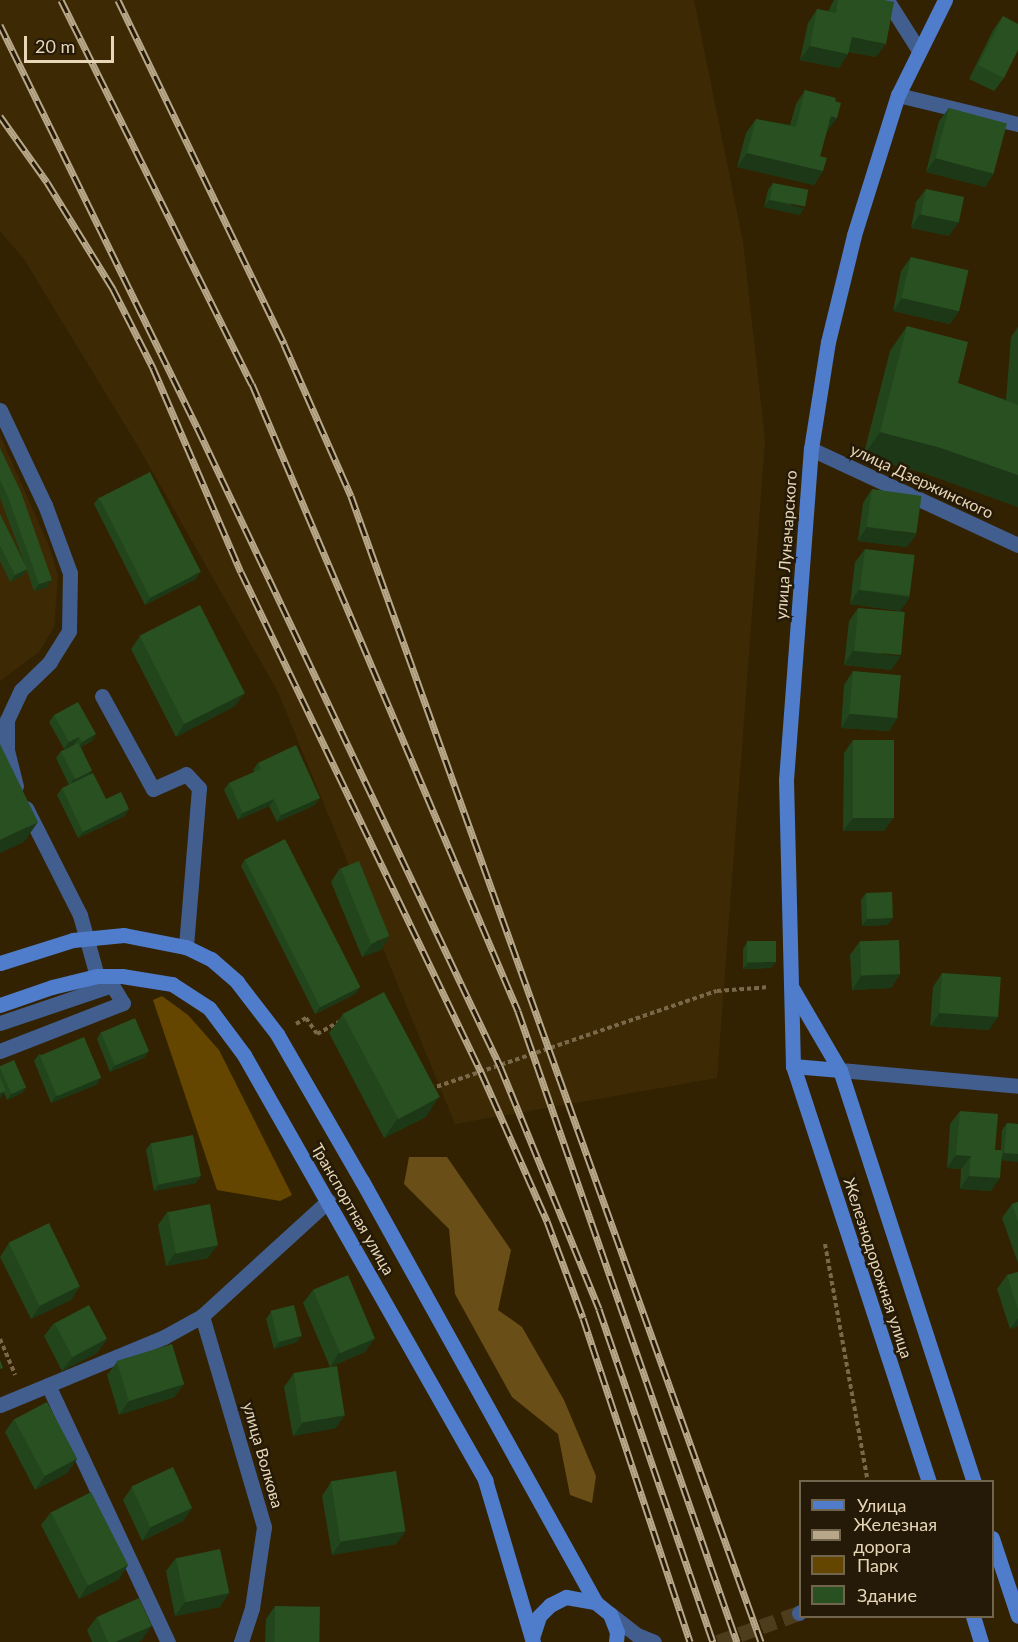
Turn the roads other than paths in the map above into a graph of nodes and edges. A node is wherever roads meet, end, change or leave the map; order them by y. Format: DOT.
graph roads {
  1 [pos="887,0"];
  2 [pos="945,0"];
  3 [pos="918,49"];
  4 [pos="898,95"];
  5 [pos="1018,124"];
  6 [pos="0,410"];
  7 [pos="811,449"];
  8 [pos="1018,544"];
  9 [pos="102,696"];
  10 [pos="88,938"];
  11 [pos="186,947"];
  12 [pos="0,963"];
  13 [pos="97,976"];
  14 [pos="791,985"];
  15 [pos="0,1005"];
  16 [pos="0,1023"];
  17 [pos="0,1051"];
  18 [pos="793,1066"];
  19 [pos="840,1070"];
  20 [pos="1018,1086"];
  21 [pos="328,1201"];
  22 [pos="202,1316"];
  23 [pos="48,1385"];
  24 [pos="0,1405"];
  25 [pos="927,1480"];
  26 [pos="973,1480"];
  27 [pos="994,1541"];
  28 [pos="595,1602"];
  29 [pos="610,1614"];
  30 [pos="1018,1616"];
  31 [pos="973,1618"];
  32 [pos="532,1641"];
  33 [pos="168,1642"];
  34 [pos="241,1642"];
  35 [pos="616,1642"];
  36 [pos="654,1642"];
  37 [pos="981,1642"];
  1 -- 3 [label="street"];
  2 -- 3 [label="main road, улица Луначарского"];
  3 -- 4 [label="main road, улица Луначарского"];
  4 -- 5 [label="street"];
  4 -- 7 [label="main road, улица Луначарского"];
  6 -- 10 [label="street"];
  7 -- 8 [label="street, улица Дзержинского"];
  7 -- 14 [label="main road, улица Луначарского"];
  9 -- 11 [label="street"];
  10 -- 11 [label="main road, Транспортная улица"];
  10 -- 12 [label="main road, Транспортная улица"];
  10 -- 13 [label="street"];
  11 -- 28 [label="main road, Транспортная улица"];
  13 -- 15 [label="main road, Транспортная улица"];
  13 -- 21 [label="main road, Транспортная улица"];
  14 -- 18 [label="main road, улица Луначарского"];
  14 -- 19 [label="main road, Железнодорожная улица"];
  16 -- 17 [label="street"];
  18 -- 19 [label="main road"];
  18 -- 25 [label="main road, Железнодорожная улица"];
  19 -- 20 [label="street"];
  19 -- 26 [label="main road, Железнодорожная улица"];
  21 -- 22 [label="street"];
  21 -- 32 [label="main road, Транспортная улица"];
  22 -- 23 [label="street"];
  22 -- 34 [label="street, улица Волкова"];
  23 -- 24 [label="street"];
  23 -- 33 [label="street"];
  27 -- 30 [label="main road"];
  28 -- 29 [label="main road, Транспортная улица"];
  28 -- 32 [label="main road, Транспортная улица"];
  29 -- 35 [label="main road"];
  29 -- 36 [label="street"];
  31 -- 37 [label="main road"];
}
